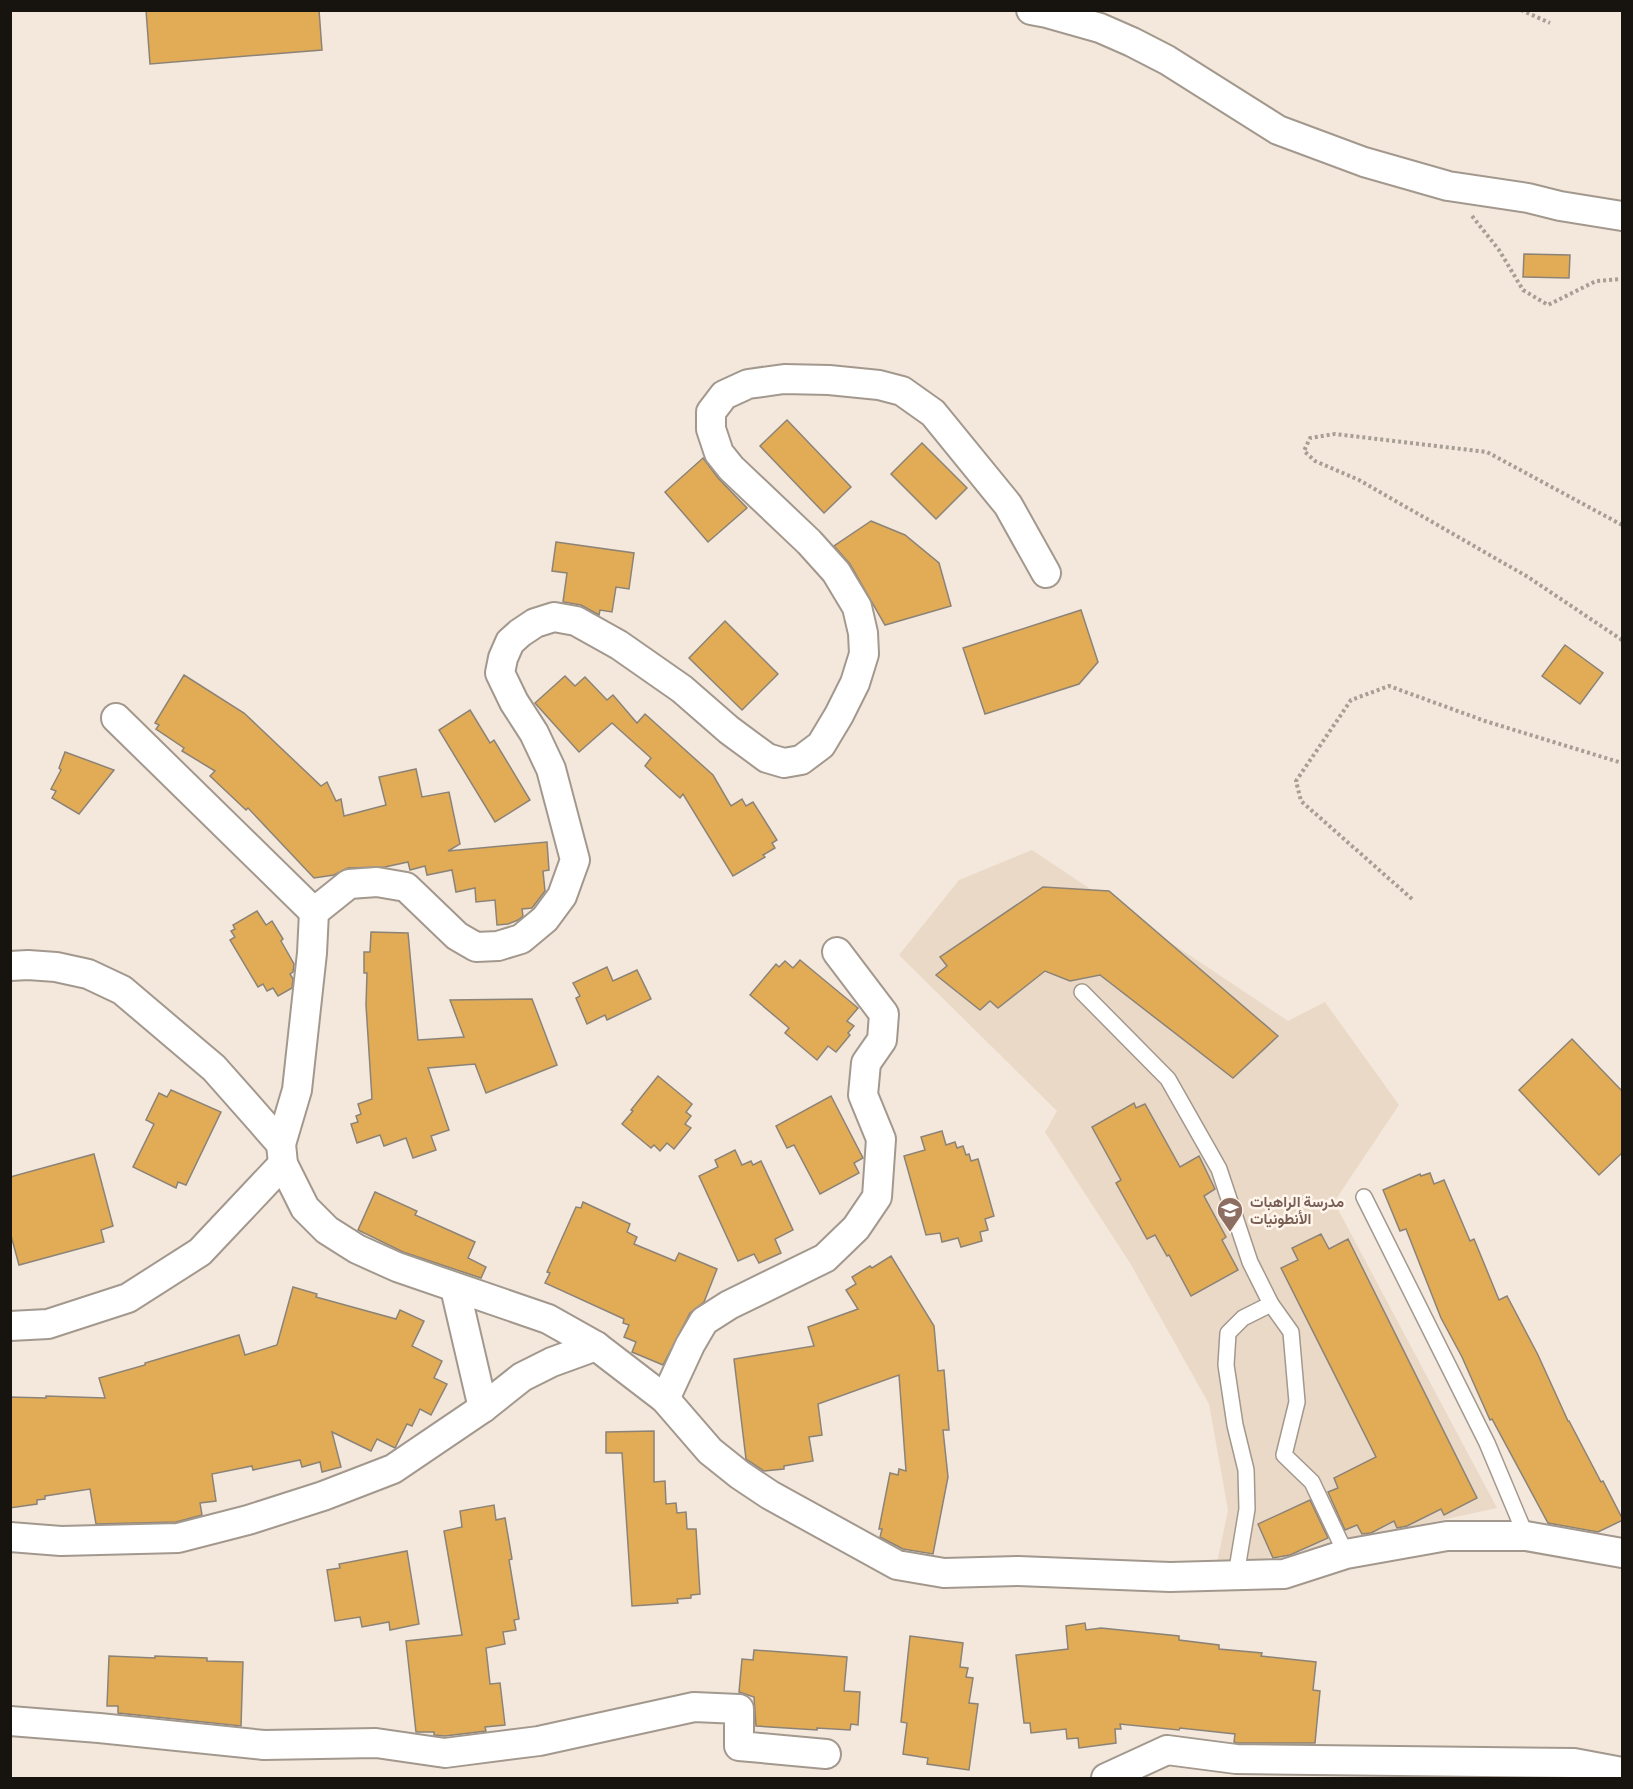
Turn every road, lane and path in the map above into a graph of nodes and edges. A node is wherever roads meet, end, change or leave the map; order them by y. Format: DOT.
graph roads {
  1 [pos="1031,10"];
  2 [pos="1521,10"];
  3 [pos="1550,23"];
  4 [pos="1448,186"];
  5 [pos="1623,216"];
  6 [pos="1623,279"];
  7 [pos="1623,525"];
  8 [pos="1046,573"];
  9 [pos="1623,640"];
  10 [pos="116,718"];
  11 [pos="1623,763"];
  12 [pos="1412,899"];
  13 [pos="314,912"];
  14 [pos="837,951"];
  15 [pos="10,966"];
  16 [pos="1082,992"];
  17 [pos="282,1154"];
  18 [pos="1364,1197"];
  19 [pos="455,1288"];
  20 [pos="1271,1304"];
  21 [pos="10,1326"];
  22 [pos="596,1346"];
  23 [pos="665,1399"];
  24 [pos="483,1408"];
  25 [pos="1526,1536"];
  26 [pos="10,1537"];
  27 [pos="1623,1553"];
  28 [pos="1346,1554"];
  29 [pos="1236,1575"];
  30 [pos="10,1721"];
  31 [pos="826,1754"];
  32 [pos="1623,1772"];
  33 [pos="1106,1779"];
  1 -- 4 [label="street"];
  2 -- 3 [label="path"];
  4 -- 5 [label="street"];
  4 -- 6 [label="path"];
  7 -- 9 [label="path"];
  8 -- 13 [label="street"];
  10 -- 13 [label="street"];
  11 -- 12 [label="path"];
  13 -- 17 [label="street"];
  14 -- 23 [label="street"];
  15 -- 17 [label="street"];
  16 -- 20 [label="lane"];
  17 -- 19 [label="street"];
  17 -- 21 [label="street"];
  18 -- 25 [label="lane"];
  19 -- 22 [label="street"];
  19 -- 24 [label="street"];
  20 -- 28 [label="lane"];
  20 -- 29 [label="lane"];
  22 -- 23 [label="street"];
  22 -- 24 [label="street"];
  23 -- 29 [label="street"];
  24 -- 26 [label="street"];
  25 -- 27 [label="street"];
  25 -- 28 [label="street"];
  28 -- 29 [label="street"];
  30 -- 31 [label="street"];
  32 -- 33 [label="street"];
}
